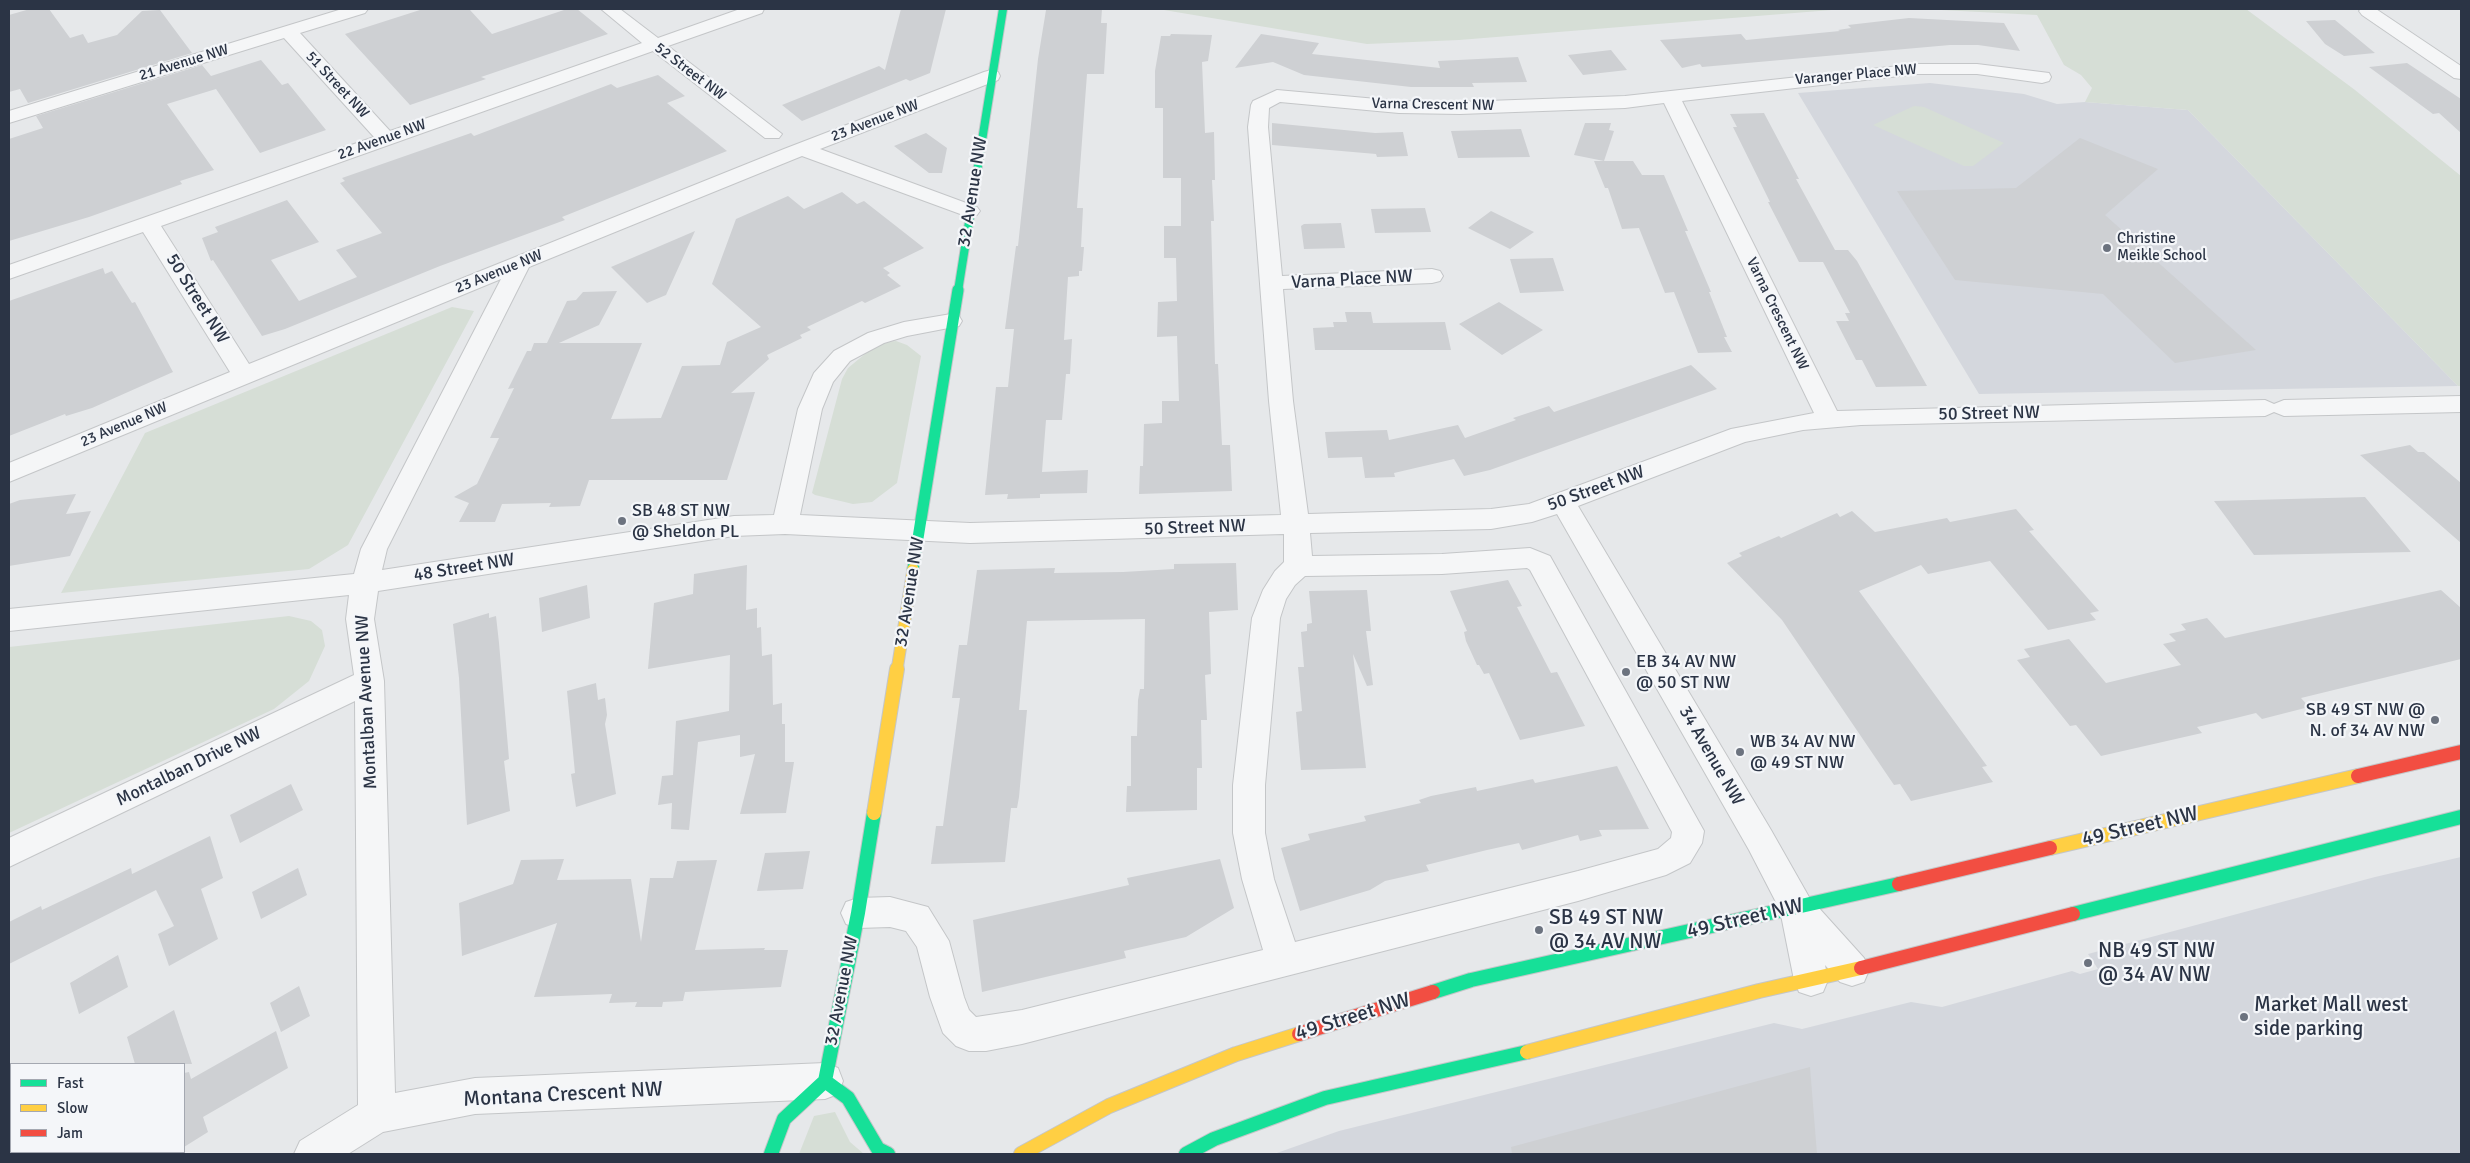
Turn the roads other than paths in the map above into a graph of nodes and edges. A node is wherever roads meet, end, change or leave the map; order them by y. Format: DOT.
graph roads {
  1 [pos="359,9"];
  2 [pos="609,9"];
  3 [pos="756,9"];
  4 [pos="1003,9"];
  5 [pos="2368,12"];
  6 [pos="288,31"];
  7 [pos="655,45"];
  8 [pos="2461,74"];
  9 [pos="992,76"];
  10 [pos="2042,77"];
  11 [pos="1670,96"];
  12 [pos="9,117"];
  13 [pos="772,134"];
  14 [pos="386,138"];
  15 [pos="802,149"];
  16 [pos="970,211"];
  17 [pos="149,224"];
  18 [pos="519,264"];
  19 [pos="9,272"];
  20 [pos="1432,276"];
  21 [pos="1272,283"];
  22 [pos="951,322"];
  23 [pos="244,374"];
  24 [pos="2461,404"];
  25 [pos="1829,419"];
  26 [pos="9,473"];
  27 [pos="1563,502"];
  28 [pos="785,524"];
  29 [pos="1295,525"];
  30 [pos="920,531"];
  31 [pos="1298,566"];
  32 [pos="365,583"];
  33 [pos="9,620"];
  34 [pos="369,681"];
  35 [pos="2461,752"];
  36 [pos="2461,817"];
  37 [pos="9,853"];
  38 [pos="1797,908"];
  39 [pos="858,913"];
  40 [pos="1284,961"];
  41 [pos="1852,970"];
  42 [pos="1811,980"];
  43 [pos="825,1081"];
  44 [pos="377,1116"];
  45 [pos="313,1154"];
  46 [pos="771,1154"];
  47 [pos="888,1154"];
  48 [pos="1021,1154"];
  49 [pos="1186,1154"];
  1 -- 6 [label="street, 21 Avenue NW"];
  2 -- 7 [label="street, 52 Street NW"];
  3 -- 7 [label="street, 22 Avenue NW"];
  4 -- 9 [label="street, 32 Avenue NW"];
  5 -- 8 [label="street"];
  6 -- 12 [label="street, 21 Avenue NW"];
  6 -- 14 [label="street, 51 Street NW"];
  7 -- 13 [label="street, 52 Street NW"];
  7 -- 14 [label="street, 22 Avenue NW"];
  9 -- 15 [label="street, 23 Avenue NW"];
  9 -- 16 [label="street, 32 Avenue NW"];
  10 -- 11 [label="street, Varanger Place NW"];
  11 -- 21 [label="street, Varna Crescent NW"];
  11 -- 25 [label="street, Varna Crescent NW"];
  14 -- 17 [label="street, 22 Avenue NW"];
  15 -- 16 [label="street"];
  15 -- 18 [label="street, 23 Avenue NW"];
  16 -- 22 [label="street, 32 Avenue NW"];
  17 -- 19 [label="street, 22 Avenue NW"];
  17 -- 23 [label="street, 50 Street NW"];
  18 -- 23 [label="street, 23 Avenue NW"];
  18 -- 32 [label="street, Montalban Avenue NW"];
  20 -- 21 [label="street, Varna Place NW"];
  21 -- 29 [label="street, Varna Crescent NW"];
  22 -- 28 [label="street"];
  22 -- 30 [label="street, 32 Avenue NW"];
  23 -- 26 [label="street, 23 Avenue NW"];
  24 -- 25 [label="street, 50 Street NW"];
  25 -- 27 [label="street, 50 Street NW"];
  27 -- 29 [label="street, 50 Street NW"];
  27 -- 38 [label="street, 34 Avenue NW"];
  28 -- 30 [label="street, 48 Street NW"];
  28 -- 32 [label="street, 48 Street NW"];
  29 -- 30 [label="street, 50 Street NW"];
  29 -- 31 [label="street, Varna Crescent NW"];
  30 -- 39 [label="street, 32 Avenue NW"];
  31 -- 40 [label="street"];
  31 -- 40 [label="street"];
  32 -- 33 [label="street, 48 Street NW"];
  32 -- 34 [label="street, Montalban Avenue NW"];
  34 -- 37 [label="street, Montalban Drive NW"];
  34 -- 44 [label="street, Montalban Avenue NW"];
  35 -- 38 [label="street, 49 Street NW"];
  36 -- 41 [label="street"];
  38 -- 41 [label="street, 34 Avenue NW"];
  38 -- 42 [label="street, 34 Avenue NW"];
  38 -- 48 [label="street, 49 Street NW"];
  39 -- 40 [label="street"];
  39 -- 43 [label="street, 32 Avenue NW"];
  41 -- 42 [label="street"];
  42 -- 49 [label="street"];
  43 -- 44 [label="street, Montana Crescent NW"];
  43 -- 46 [label="street"];
  43 -- 47 [label="street"];
  44 -- 45 [label="street, Montana Crescent NW"];
}
